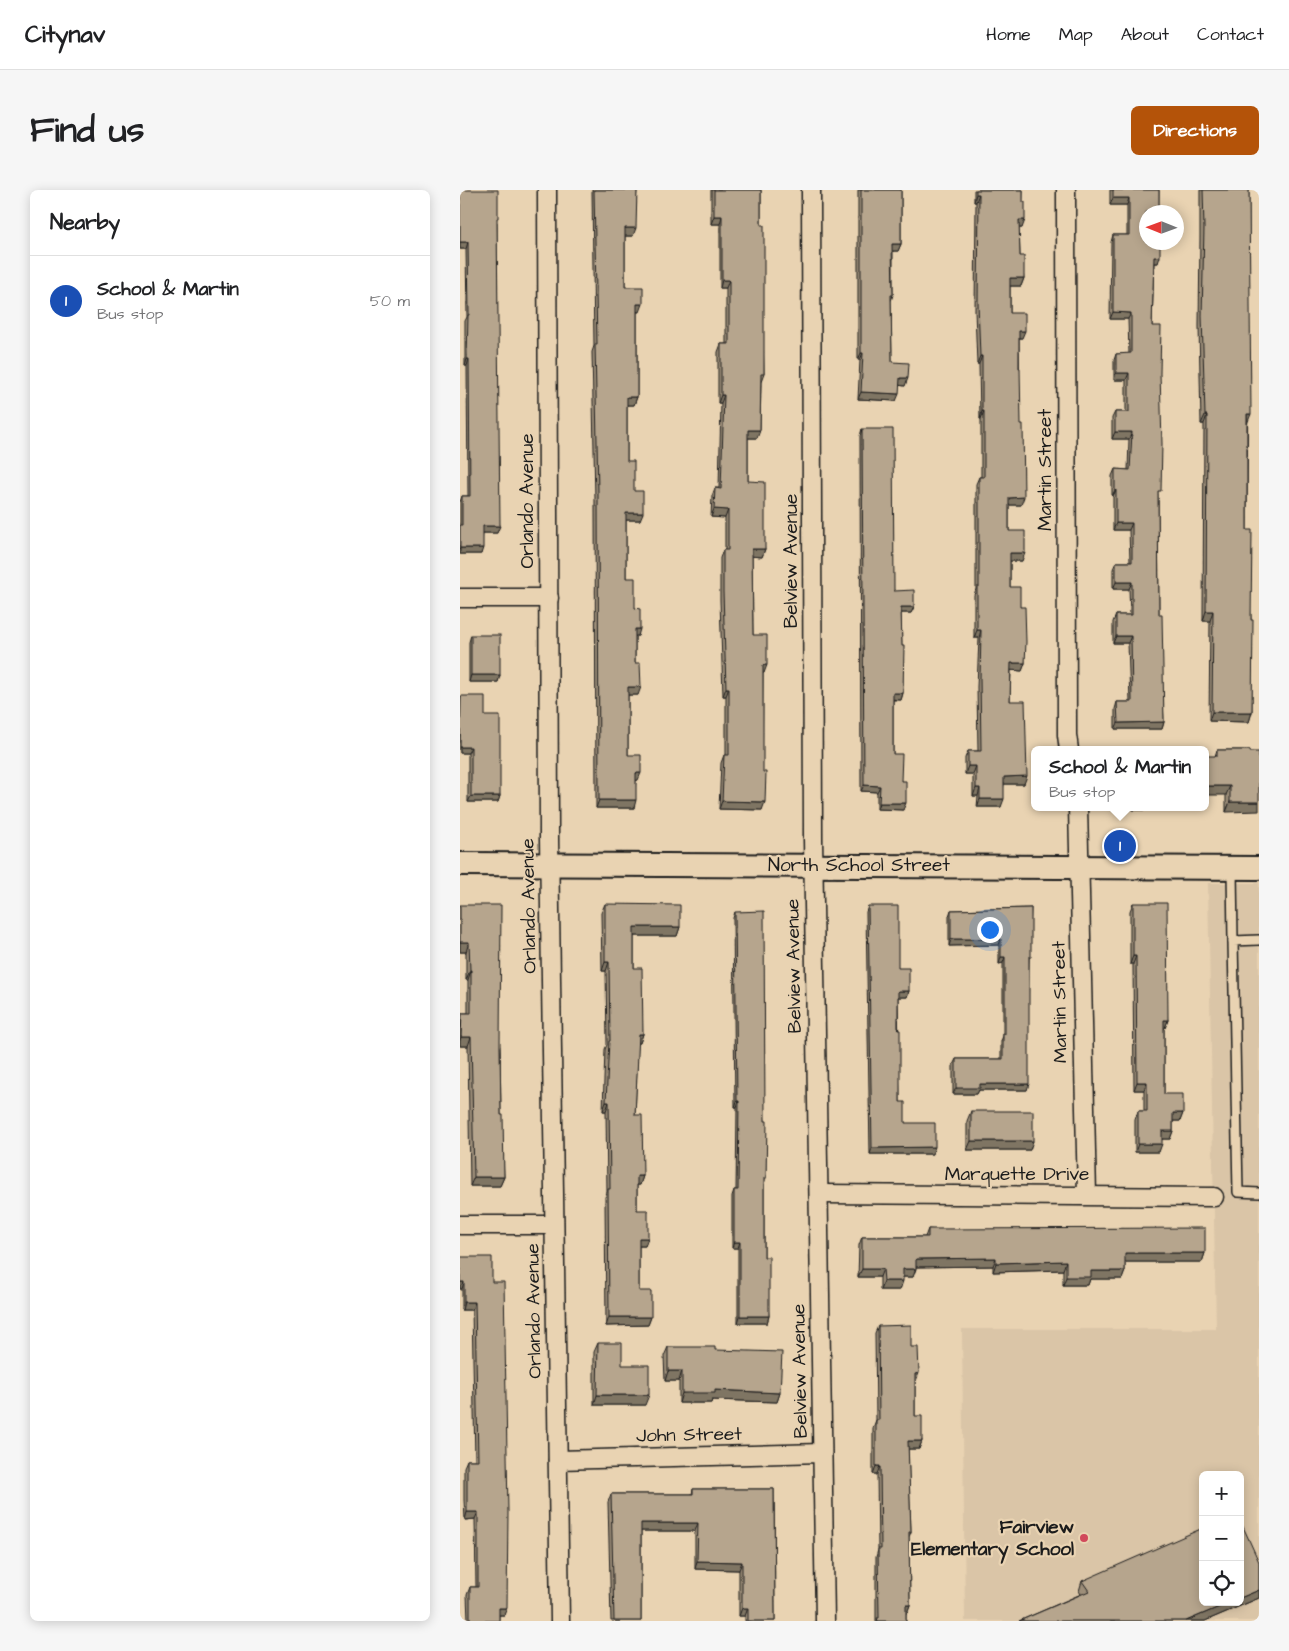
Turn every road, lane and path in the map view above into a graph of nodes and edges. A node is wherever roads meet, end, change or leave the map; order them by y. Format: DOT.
graph roads {
  1 [pos="547,190"];
  2 [pos="811,190"];
  3 [pos="1066,190"];
  4 [pos="460,598"];
  5 [pos="549,598"];
  6 [pos="1069,746"];
  7 [pos="1078,811"];
  8 [pos="550,863"];
  9 [pos="460,864"];
  10 [pos="814,865"];
  11 [pos="1079,866"];
  12 [pos="1232,867"];
  13 [pos="1259,868"];
  14 [pos="1259,940"];
  15 [pos="1234,941"];
  16 [pos="1259,1193"];
  17 [pos="820,1194"];
  18 [pos="1086,1195"];
  19 [pos="1214,1197"];
  20 [pos="460,1225"];
  21 [pos="554,1225"];
  22 [pos="822,1453"];
  23 [pos="558,1460"];
  24 [pos="560,1621"];
  25 [pos="825,1621"];
  1 -- 5 [label="street, Orlando Avenue"];
  2 -- 10 [label="street, Belview Avenue"];
  3 -- 6 [label="street, Martin Street"];
  4 -- 5 [label="street"];
  5 -- 8 [label="street, Orlando Avenue"];
  7 -- 11 [label="street, Martin Street"];
  8 -- 9 [label="street, North School Street"];
  8 -- 10 [label="street, North School Street"];
  8 -- 21 [label="street, Orlando Avenue"];
  10 -- 11 [label="street, North School Street"];
  10 -- 17 [label="street, Belview Avenue"];
  11 -- 12 [label="street, North School Street"];
  11 -- 18 [label="street, Martin Street"];
  12 -- 13 [label="street, North School Street"];
  12 -- 15 [label="lane"];
  14 -- 15 [label="lane"];
  15 -- 16 [label="lane"];
  17 -- 18 [label="street, Marquette Drive"];
  17 -- 22 [label="street, Belview Avenue"];
  18 -- 19 [label="street, Marquette Drive"];
  20 -- 21 [label="street"];
  21 -- 23 [label="street, Orlando Avenue"];
  22 -- 23 [label="street, John Street"];
  22 -- 25 [label="street, Belview Avenue"];
  23 -- 24 [label="street, Orlando Avenue"];
}
